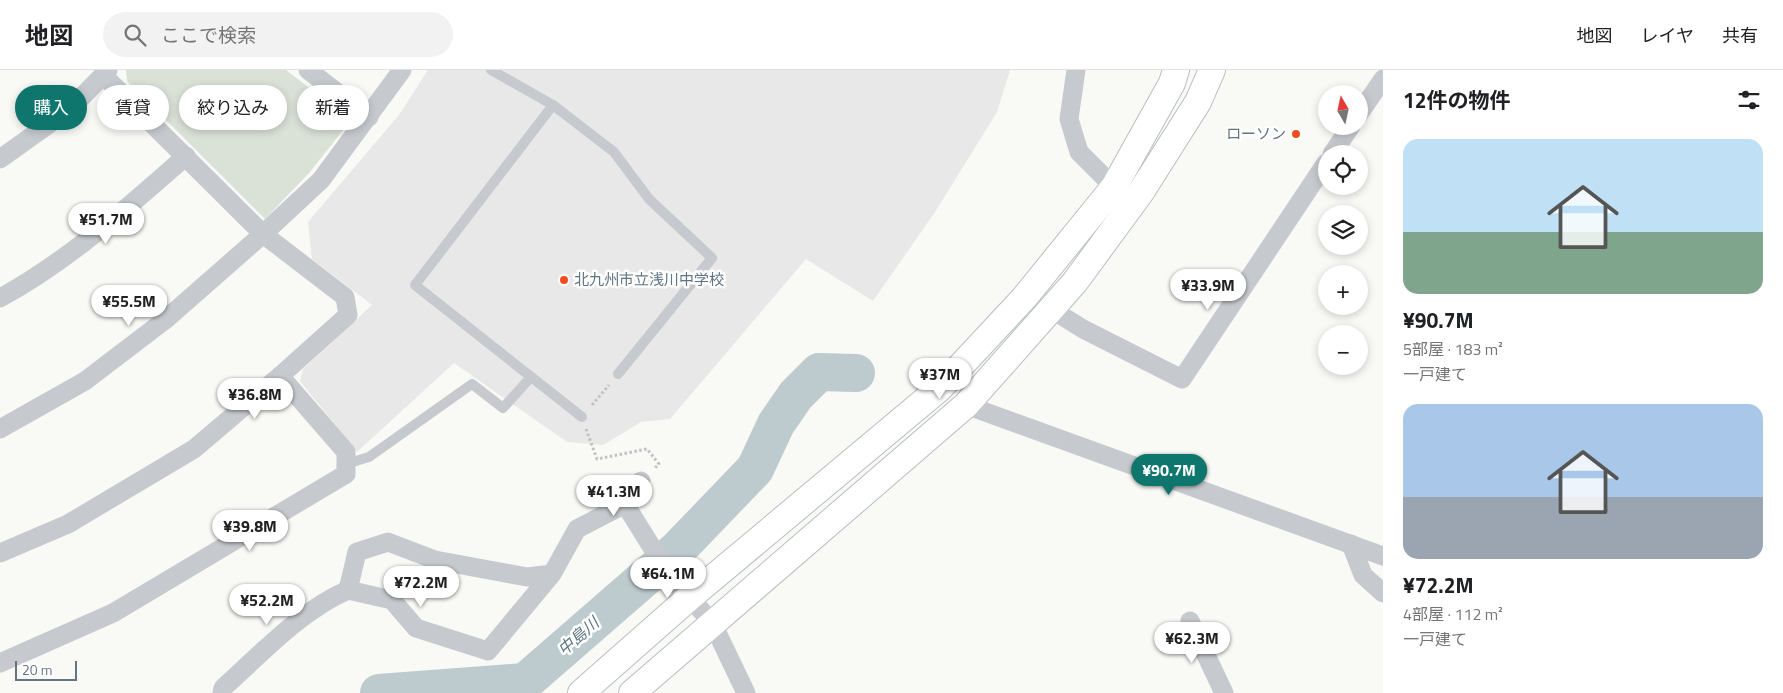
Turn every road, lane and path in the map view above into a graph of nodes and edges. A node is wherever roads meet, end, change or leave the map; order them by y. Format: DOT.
graph roads {
  1 [pos="308,70"];
  2 [pos="402,70"];
  3 [pos="492,70"];
  4 [pos="1076,70"];
  5 [pos="1176,70"];
  6 [pos="1212,70"];
  7 [pos="105,73"];
  8 [pos="1383,79"];
  9 [pos="328,85"];
  10 [pos="1368,101"];
  11 [pos="553,105"];
  12 [pos="369,115"];
  13 [pos="358,130"];
  14 [pos="186,156"];
  15 [pos="0,159"];
  16 [pos="1318,175"];
  17 [pos="1114,187"];
  18 [pos="264,234"];
  19 [pos="0,298"];
  20 [pos="1051,309"];
  21 [pos="618,374"];
  22 [pos="280,376"];
  23 [pos="531,377"];
  24 [pos="966,405"];
  25 [pos="582,417"];
  26 [pos="0,429"];
  27 [pos="346,464"];
  28 [pos="641,480"];
  29 [pos="625,504"];
  30 [pos="1351,544"];
  31 [pos="0,553"];
  32 [pos="1383,556"];
  33 [pos="552,574"];
  34 [pos="348,590"];
  35 [pos="1383,593"];
  36 [pos="690,597"];
  37 [pos="1190,621"];
  38 [pos="712,622"];
  39 [pos="0,663"];
  40 [pos="222,693"];
  41 [pos="580,693"];
  42 [pos="632,693"];
  43 [pos="746,693"];
  44 [pos="1224,693"];
  1 -- 9 [label="street"];
  2 -- 12 [label="street"];
  3 -- 11 [label="lane"];
  4 -- 17 [label="street"];
  5 -- 17 [label="street"];
  6 -- 20 [label="street"];
  7 -- 14 [label="street"];
  7 -- 15 [label="street"];
  8 -- 10 [label="street"];
  11 -- 21 [label="lane"];
  11 -- 23 [label="lane"];
  13 -- 18 [label="street"];
  14 -- 18 [label="street"];
  14 -- 19 [label="street"];
  16 -- 20 [label="street"];
  17 -- 36 [label="street"];
  18 -- 22 [label="street"];
  18 -- 26 [label="street"];
  20 -- 24 [label="street"];
  21 -- 25 [label="path"];
  22 -- 27 [label="street"];
  22 -- 31 [label="street"];
  23 -- 25 [label="lane"];
  23 -- 27 [label="lane"];
  24 -- 30 [label="street"];
  24 -- 38 [label="street"];
  25 -- 28 [label="path"];
  27 -- 39 [label="street"];
  28 -- 29 [label="street"];
  29 -- 33 [label="street"];
  29 -- 36 [label="street"];
  30 -- 32 [label="street"];
  30 -- 35 [label="street"];
  33 -- 34 [label="street"];
  33 -- 34 [label="street"];
  34 -- 40 [label="street"];
  36 -- 38 [label="street"];
  36 -- 41 [label="street"];
  37 -- 44 [label="street"];
  38 -- 42 [label="street"];
  38 -- 43 [label="street"];
}
